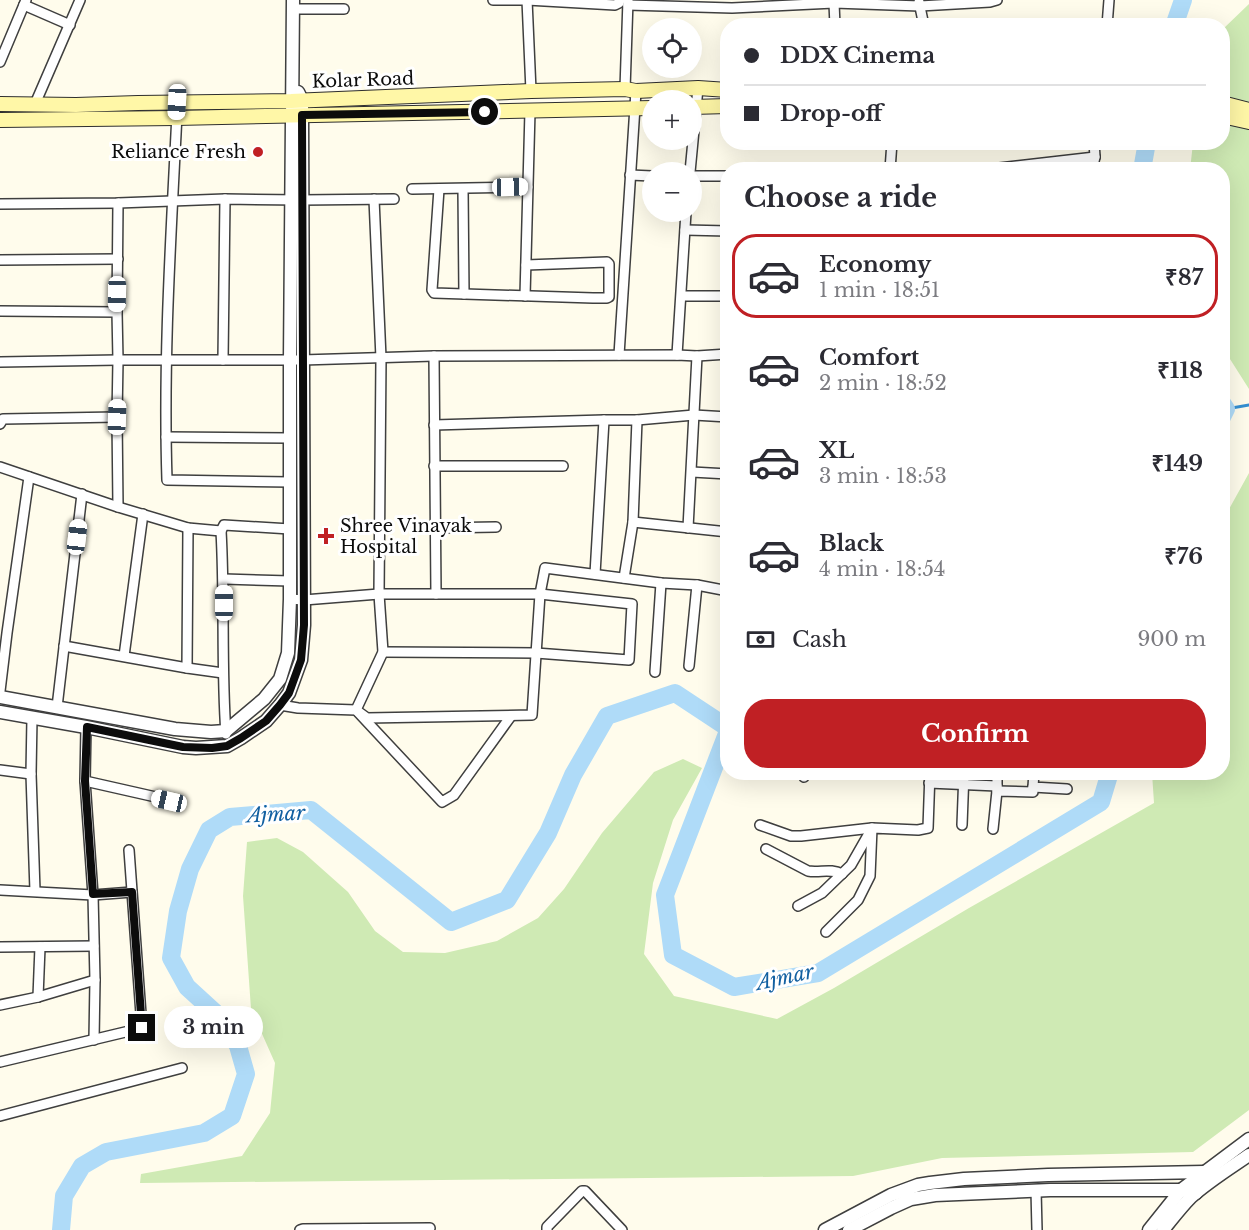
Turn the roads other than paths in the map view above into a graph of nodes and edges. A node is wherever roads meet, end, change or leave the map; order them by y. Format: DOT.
graph roads {
  1 [pos="80,0"];
  2 [pos="493,0"];
  3 [pos="527,0"];
  4 [pos="997,0"];
  5 [pos="1109,0"];
  6 [pos="847,1"];
  7 [pos="25,2"];
  8 [pos="562,2"];
  9 [pos="625,2"];
  10 [pos="779,3"];
  11 [pos="834,3"];
  12 [pos="920,3"];
  13 [pos="293,4"];
  14 [pos="698,4"];
  15 [pos="344,9"];
  16 [pos="835,18"];
  17 [pos="923,18"];
  18 [pos="1108,18"];
  19 [pos="70,25"];
  20 [pos="0,62"];
  21 [pos="698,88"];
  22 [pos="720,89"];
  23 [pos="630,90"];
  24 [pos="531,91"];
  25 [pos="177,102"];
  26 [pos="0,104"];
  27 [pos="34,104"];
  28 [pos="720,106"];
  29 [pos="702,107"];
  30 [pos="1230,107"];
  31 [pos="296,108"];
  32 [pos="634,109"];
  33 [pos="642,109"];
  34 [pos="530,111"];
  35 [pos="1230,116"];
  36 [pos="1247,116"];
  37 [pos="176,118"];
  38 [pos="0,120"];
  39 [pos="1094,150"];
  40 [pos="1095,158"];
  41 [pos="1057,162"];
  42 [pos="1094,162"];
  43 [pos="702,175"];
  44 [pos="630,176"];
  45 [pos="642,176"];
  46 [pos="720,176"];
  47 [pos="528,187"];
  48 [pos="412,189"];
  49 [pos="439,189"];
  50 [pos="463,189"];
  51 [pos="225,199"];
  52 [pos="374,199"];
  53 [pos="394,199"];
  54 [pos="297,200"];
  55 [pos="173,201"];
  56 [pos="118,203"];
  57 [pos="0,204"];
  58 [pos="686,222"];
  59 [pos="685,230"];
  60 [pos="720,231"];
  61 [pos="117,259"];
  62 [pos="0,260"];
  63 [pos="526,265"];
  64 [pos="464,294"];
  65 [pos="525,296"];
  66 [pos="720,296"];
  67 [pos="682,297"];
  68 [pos="0,311"];
  69 [pos="117,312"];
  70 [pos="619,355"];
  71 [pos="677,355"];
  72 [pos="720,355"];
  73 [pos="434,356"];
  74 [pos="698,356"];
  75 [pos="381,358"];
  76 [pos="118,360"];
  77 [pos="166,360"];
  78 [pos="223,360"];
  79 [pos="296,360"];
  80 [pos="0,362"];
  81 [pos="694,415"];
  82 [pos="117,417"];
  83 [pos="720,417"];
  84 [pos="604,420"];
  85 [pos="637,420"];
  86 [pos="0,424"];
  87 [pos="434,425"];
  88 [pos="166,437"];
  89 [pos="290,438"];
  90 [pos="0,466"];
  91 [pos="434,466"];
  92 [pos="563,466"];
  93 [pos="692,471"];
  94 [pos="720,473"];
  95 [pos="29,477"];
  96 [pos="290,482"];
  97 [pos="82,494"];
  98 [pos="118,507"];
  99 [pos="143,514"];
  100 [pos="633,522"];
  101 [pos="496,527"];
  102 [pos="188,528"];
  103 [pos="436,528"];
  104 [pos="688,528"];
  105 [pos="290,529"];
  106 [pos="221,531"];
  107 [pos="720,531"];
  108 [pos="595,574"];
  109 [pos="624,578"];
  110 [pos="224,579"];
  111 [pos="290,581"];
  112 [pos="661,583"];
  113 [pos="697,585"];
  114 [pos="720,589"];
  115 [pos="379,594"];
  116 [pos="436,594"];
  117 [pos="540,594"];
  118 [pos="291,599"];
  119 [pos="304,600"];
  120 [pos="3,632"];
  121 [pos="64,646"];
  122 [pos="383,652"];
  123 [pos="536,653"];
  124 [pos="124,657"];
  125 [pos="689,666"];
  126 [pos="187,668"];
  127 [pos="655,672"];
  128 [pos="223,674"];
  129 [pos="0,691"];
  130 [pos="0,697"];
  131 [pos="280,705"];
  132 [pos="57,707"];
  133 [pos="356,710"];
  134 [pos="0,712"];
  135 [pos="511,716"];
  136 [pos="32,718"];
  137 [pos="87,727"];
  138 [pos="226,731"];
  139 [pos="227,746"];
  140 [pos="0,770"];
  141 [pos="31,774"];
  142 [pos="929,780"];
  143 [pos="963,780"];
  144 [pos="997,780"];
  145 [pos="1033,780"];
  146 [pos="85,781"];
  147 [pos="929,783"];
  148 [pos="963,785"];
  149 [pos="1033,787"];
  150 [pos="997,788"];
  151 [pos="1067,789"];
  152 [pos="169,801"];
  153 [pos="760,825"];
  154 [pos="962,825"];
  155 [pos="872,828"];
  156 [pos="993,829"];
  157 [pos="766,849"];
  158 [pos="129,850"];
  159 [pos="842,873"];
  160 [pos="0,890"];
  161 [pos="35,891"];
  162 [pos="132,892"];
  163 [pos="93,894"];
  164 [pos="798,906"];
  165 [pos="826,932"];
  166 [pos="0,946"];
  167 [pos="94,946"];
  168 [pos="40,947"];
  169 [pos="95,980"];
  170 [pos="38,997"];
  171 [pos="0,1005"];
  172 [pos="94,1040"];
  173 [pos="0,1062"];
  174 [pos="182,1068"];
  175 [pos="0,1116"];
  176 [pos="1249,1139"];
  177 [pos="1249,1155"];
  178 [pos="1204,1172"];
  179 [pos="1220,1174"];
  180 [pos="1036,1190"];
  181 [pos="1181,1190"];
  182 [pos="1197,1193"];
  183 [pos="430,1228"];
  184 [pos="548,1229"];
  185 [pos="300,1230"];
  186 [pos="622,1230"];
  187 [pos="825,1230"];
  188 [pos="849,1230"];
  189 [pos="1037,1230"];
  190 [pos="1149,1230"];
  191 [pos="1163,1230"];
  1 -- 19 [label="street"];
  2 -- 3 [label="street"];
  3 -- 8 [label="street"];
  3 -- 24 [label="street"];
  4 -- 12 [label="street"];
  5 -- 18 [label="street"];
  6 -- 11 [label="street"];
  6 -- 12 [label="street"];
  7 -- 19 [label="street"];
  7 -- 20 [label="street"];
  8 -- 9 [label="street"];
  9 -- 14 [label="street"];
  9 -- 23 [label="street"];
  10 -- 11 [label="street"];
  10 -- 14 [label="street"];
  11 -- 16 [label="street"];
  12 -- 17 [label="street"];
  13 -- 15 [label="street"];
  13 -- 31 [label="street"];
  19 -- 27 [label="street"];
  21 -- 22 [label="main road, Kolar Road"];
  21 -- 23 [label="main road, Kolar Road"];
  23 -- 24 [label="main road, Kolar Road"];
  23 -- 32 [label="street"];
  24 -- 31 [label="main road, Kolar Road"];
  24 -- 34 [label="main road"];
  25 -- 27 [label="main road, Kolar Road"];
  25 -- 31 [label="main road, Kolar Road"];
  25 -- 37 [label="street"];
  26 -- 27 [label="main road, Kolar Road"];
  28 -- 29 [label="main road"];
  30 -- 36 [label="main road"];
  31 -- 34 [label="main road, Kolar Road"];
  31 -- 37 [label="main road, Kolar Road"];
  31 -- 54 [label="street"];
  32 -- 33 [label="main road, Kolar Road"];
  32 -- 34 [label="main road, Kolar Road"];
  32 -- 44 [label="street"];
  34 -- 47 [label="street"];
  35 -- 36 [label="main road"];
  37 -- 38 [label="main road, Kolar Road"];
  37 -- 55 [label="street"];
  39 -- 40 [label="street"];
  40 -- 41 [label="street"];
  40 -- 42 [label="street"];
  43 -- 46 [label="street"];
  44 -- 45 [label="street"];
  44 -- 70 [label="street"];
  47 -- 50 [label="street"];
  47 -- 63 [label="street"];
  48 -- 49 [label="street"];
  49 -- 50 [label="street"];
  49 -- 64 [label="street"];
  50 -- 64 [label="street"];
  51 -- 54 [label="street"];
  51 -- 55 [label="street"];
  51 -- 78 [label="street"];
  52 -- 53 [label="street"];
  52 -- 54 [label="street"];
  52 -- 75 [label="street"];
  54 -- 79 [label="street"];
  55 -- 56 [label="street"];
  55 -- 77 [label="street"];
  56 -- 57 [label="street"];
  56 -- 61 [label="street"];
  58 -- 59 [label="street"];
  59 -- 60 [label="street"];
  59 -- 67 [label="street"];
  61 -- 62 [label="street"];
  61 -- 69 [label="street"];
  63 -- 65 [label="street"];
  63 -- 65 [label="street"];
  64 -- 65 [label="street"];
  66 -- 67 [label="street"];
  67 -- 71 [label="street"];
  68 -- 69 [label="street"];
  69 -- 76 [label="street"];
  70 -- 71 [label="street"];
  70 -- 73 [label="street"];
  71 -- 74 [label="street"];
  72 -- 74 [label="street"];
  73 -- 75 [label="street"];
  73 -- 87 [label="street"];
  74 -- 81 [label="street"];
  75 -- 79 [label="street"];
  75 -- 115 [label="street"];
  76 -- 77 [label="street"];
  76 -- 80 [label="street"];
  76 -- 82 [label="street"];
  77 -- 78 [label="street"];
  77 -- 88 [label="street"];
  78 -- 79 [label="street"];
  79 -- 89 [label="street"];
  79 -- 119 [label="street"];
  81 -- 83 [label="street"];
  81 -- 85 [label="street"];
  81 -- 93 [label="street"];
  82 -- 86 [label="street"];
  82 -- 98 [label="street"];
  84 -- 85 [label="street"];
  84 -- 87 [label="street"];
  84 -- 108 [label="street"];
  85 -- 100 [label="street"];
  87 -- 91 [label="street"];
  88 -- 89 [label="street"];
  88 -- 96 [label="street"];
  89 -- 96 [label="street"];
  90 -- 95 [label="street"];
  91 -- 92 [label="street"];
  91 -- 103 [label="street"];
  93 -- 94 [label="street"];
  93 -- 104 [label="street"];
  95 -- 97 [label="street"];
  95 -- 120 [label="street"];
  96 -- 105 [label="street"];
  97 -- 98 [label="street"];
  97 -- 121 [label="street"];
  98 -- 99 [label="street"];
  99 -- 102 [label="street"];
  99 -- 124 [label="street"];
  100 -- 104 [label="street"];
  100 -- 109 [label="street"];
  101 -- 103 [label="street"];
  102 -- 106 [label="street"];
  102 -- 126 [label="street"];
  103 -- 116 [label="street"];
  104 -- 107 [label="street"];
  105 -- 106 [label="street"];
  105 -- 111 [label="street"];
  106 -- 110 [label="street"];
  108 -- 109 [label="street"];
  108 -- 117 [label="street"];
  109 -- 112 [label="street"];
  110 -- 111 [label="street"];
  110 -- 128 [label="street"];
  111 -- 118 [label="street"];
  112 -- 113 [label="street"];
  112 -- 127 [label="street"];
  113 -- 114 [label="street"];
  113 -- 125 [label="street"];
  115 -- 116 [label="street"];
  115 -- 119 [label="street"];
  115 -- 122 [label="street"];
  116 -- 117 [label="street"];
  117 -- 123 [label="street"];
  117 -- 123 [label="street"];
  118 -- 119 [label="street"];
  118 -- 138 [label="street"];
  119 -- 131 [label="street"];
  120 -- 129 [label="street"];
  121 -- 124 [label="street"];
  121 -- 132 [label="street"];
  122 -- 123 [label="street"];
  122 -- 133 [label="street"];
  123 -- 135 [label="street"];
  124 -- 126 [label="street"];
  126 -- 128 [label="street"];
  128 -- 138 [label="street"];
  130 -- 132 [label="street"];
  131 -- 133 [label="street"];
  131 -- 139 [label="street"];
  132 -- 138 [label="street"];
  133 -- 135 [label="street"];
  133 -- 135 [label="street"];
  134 -- 136 [label="street"];
  136 -- 137 [label="street"];
  136 -- 141 [label="street"];
  137 -- 139 [label="street"];
  137 -- 146 [label="street"];
  138 -- 139 [label="street"];
  140 -- 141 [label="street"];
  141 -- 161 [label="street"];
  142 -- 147 [label="street"];
  143 -- 148 [label="street"];
  144 -- 150 [label="street"];
  145 -- 149 [label="street"];
  146 -- 152 [label="street"];
  146 -- 163 [label="street"];
  147 -- 148 [label="street"];
  147 -- 155 [label="street"];
  148 -- 150 [label="street"];
  148 -- 154 [label="street"];
  149 -- 150 [label="street"];
  149 -- 151 [label="street"];
  150 -- 156 [label="street"];
  153 -- 155 [label="street"];
  155 -- 159 [label="street"];
  155 -- 165 [label="street"];
  157 -- 159 [label="street"];
  158 -- 162 [label="street"];
  159 -- 164 [label="street"];
  160 -- 161 [label="street"];
  161 -- 163 [label="street"];
  162 -- 163 [label="street"];
  162 -- 172 [label="street"];
  163 -- 167 [label="street"];
  166 -- 168 [label="street"];
  167 -- 168 [label="street"];
  167 -- 169 [label="street"];
  168 -- 170 [label="street"];
  169 -- 170 [label="street"];
  169 -- 172 [label="street"];
  170 -- 171 [label="street"];
  172 -- 173 [label="street"];
  174 -- 175 [label="street"];
  176 -- 178 [label="street"];
  177 -- 179 [label="street"];
  178 -- 179 [label="street"];
  178 -- 181 [label="street"];
  178 -- 187 [label="street"];
  179 -- 182 [label="street"];
  180 -- 181 [label="street"];
  180 -- 188 [label="street"];
  180 -- 189 [label="street"];
  181 -- 182 [label="street"];
  181 -- 190 [label="street"];
  182 -- 191 [label="street"];
  183 -- 185 [label="street"];
  184 -- 186 [label="street"];
}
